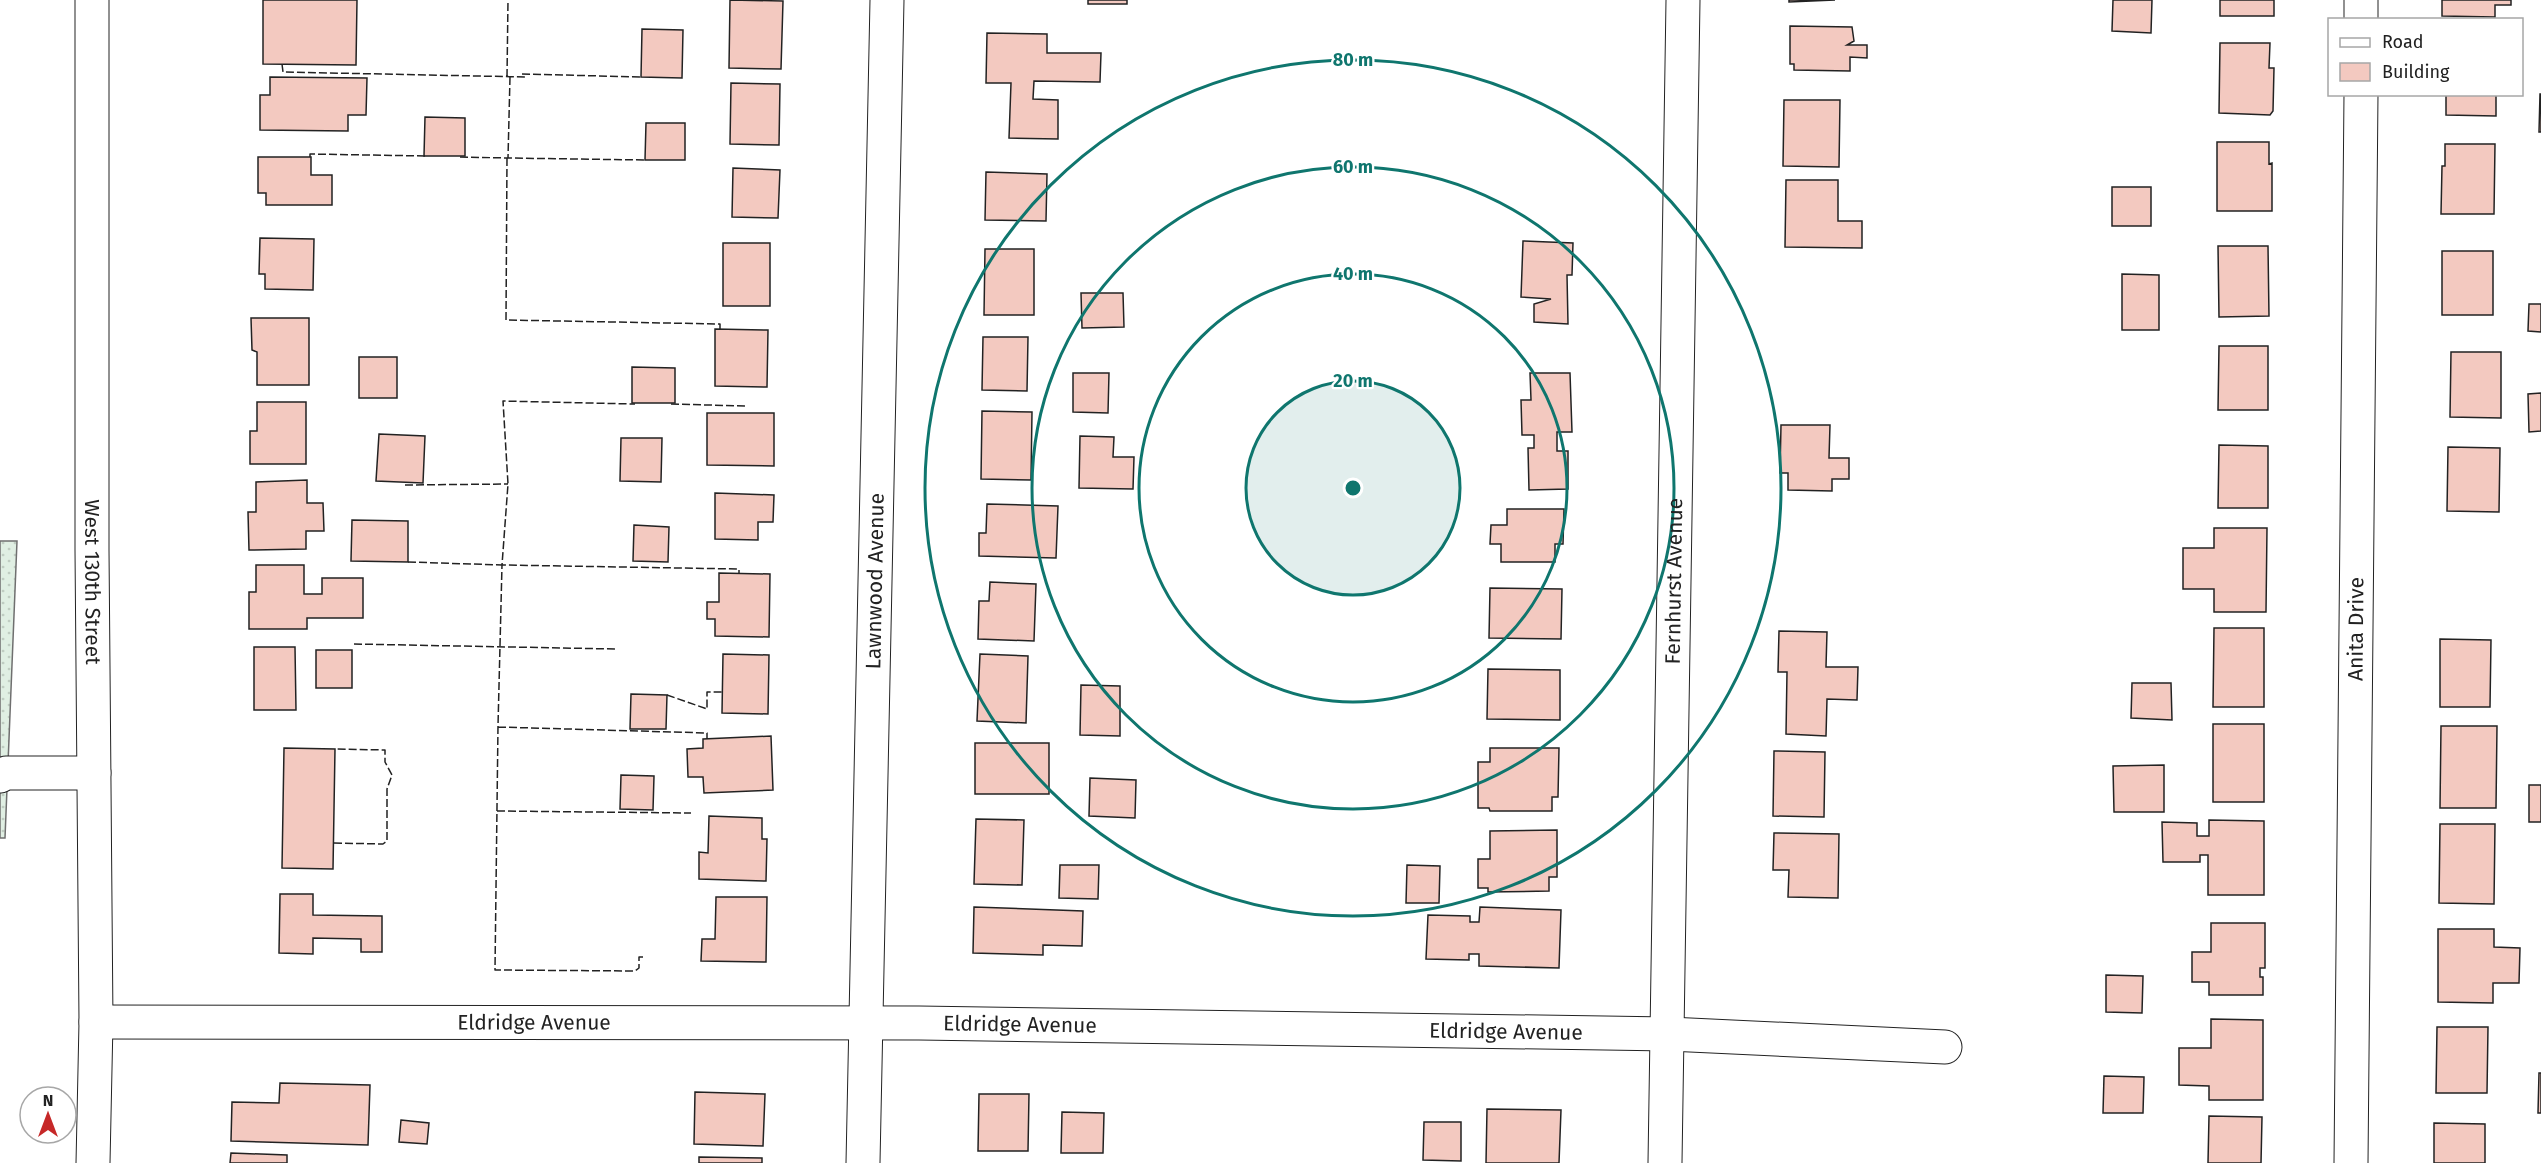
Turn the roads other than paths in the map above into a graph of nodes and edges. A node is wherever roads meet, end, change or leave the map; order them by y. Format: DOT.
graph roads {
  1 [pos="92,0"];
  2 [pos="887,0"];
  3 [pos="1683,0"];
  4 [pos="2361,0"];
  5 [pos="2361,18"];
  6 [pos="2361,96"];
  7 [pos="94,773"];
  8 [pos="0,776"];
  9 [pos="96,1023"];
  10 [pos="865,1023"];
  11 [pos="1669,1034"];
  12 [pos="1945,1047"];
  13 [pos="93,1163"];
  14 [pos="863,1163"];
  15 [pos="1665,1163"];
  16 [pos="2351,1163"];
  1 -- 7 [label="street, West 130th Street"];
  2 -- 10 [label="street, Lawnwood Avenue"];
  3 -- 11 [label="street, Fernhurst Avenue"];
  4 -- 5 [label="street"];
  6 -- 16 [label="street, Anita Drive"];
  7 -- 8 [label="street"];
  7 -- 9 [label="street, West 130th Street"];
  9 -- 10 [label="street, Eldridge Avenue"];
  9 -- 13 [label="street, West 130th Street"];
  10 -- 11 [label="street, Eldridge Avenue"];
  10 -- 14 [label="street, Lawnwood Avenue"];
  11 -- 12 [label="street, Eldridge Avenue"];
  11 -- 15 [label="street, Fernhurst Avenue"];
}
